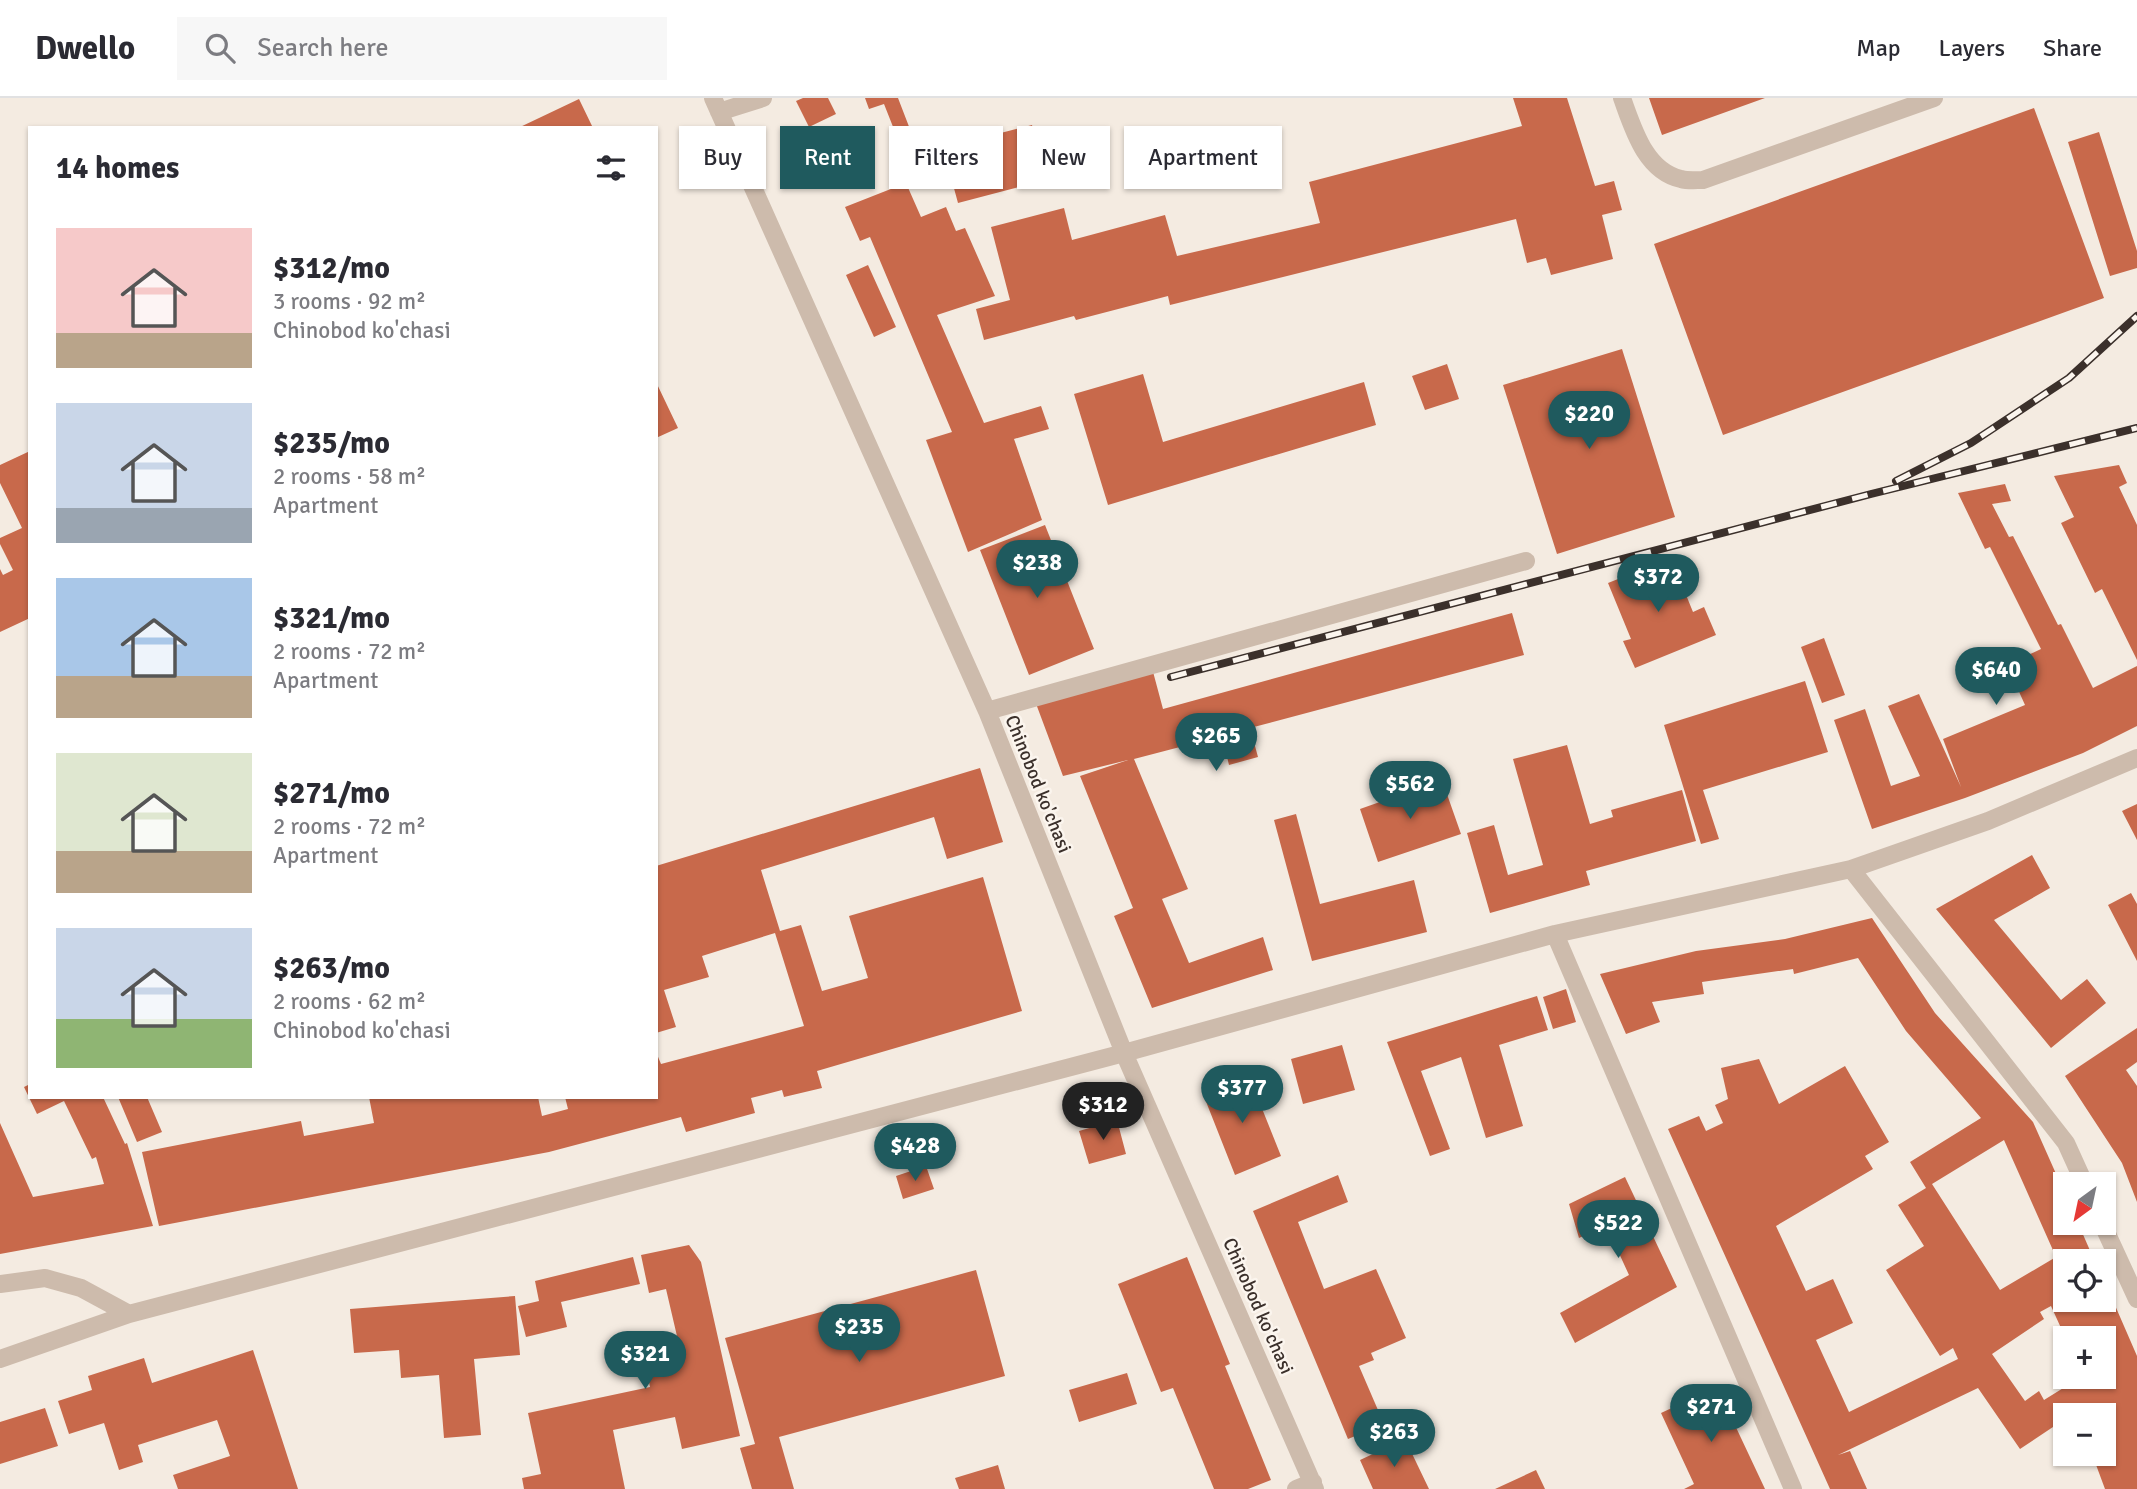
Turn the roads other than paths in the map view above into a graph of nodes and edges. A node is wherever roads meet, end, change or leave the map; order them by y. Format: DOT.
graph roads {
  1 [pos="763,98"];
  2 [pos="1622,98"];
  3 [pos="1934,98"];
  4 [pos="716,105"];
  5 [pos="1526,561"];
  6 [pos="987,711"];
  7 [pos="2137,758"];
  8 [pos="1851,869"];
  9 [pos="1555,934"];
  10 [pos="1124,1053"];
  11 [pos="2079,1172"];
  12 [pos="2108,1236"];
  13 [pos="0,1284"];
  14 [pos="2137,1299"];
  15 [pos="129,1314"];
  16 [pos="0,1359"];
  17 [pos="1308,1487"];
  18 [pos="1793,1489"];
  1 -- 4 [label="street"];
  2 -- 3 [label="street"];
  4 -- 6 [label="street, Chinobod ko'chasi"];
  5 -- 6 [label="street"];
  6 -- 10 [label="street, Chinobod ko'chasi"];
  7 -- 8 [label="street"];
  8 -- 9 [label="street"];
  8 -- 11 [label="street"];
  9 -- 10 [label="street"];
  9 -- 18 [label="street"];
  10 -- 15 [label="street"];
  10 -- 17 [label="street, Chinobod ko'chasi"];
  12 -- 14 [label="street"];
  13 -- 15 [label="street"];
  15 -- 16 [label="street"];
}
